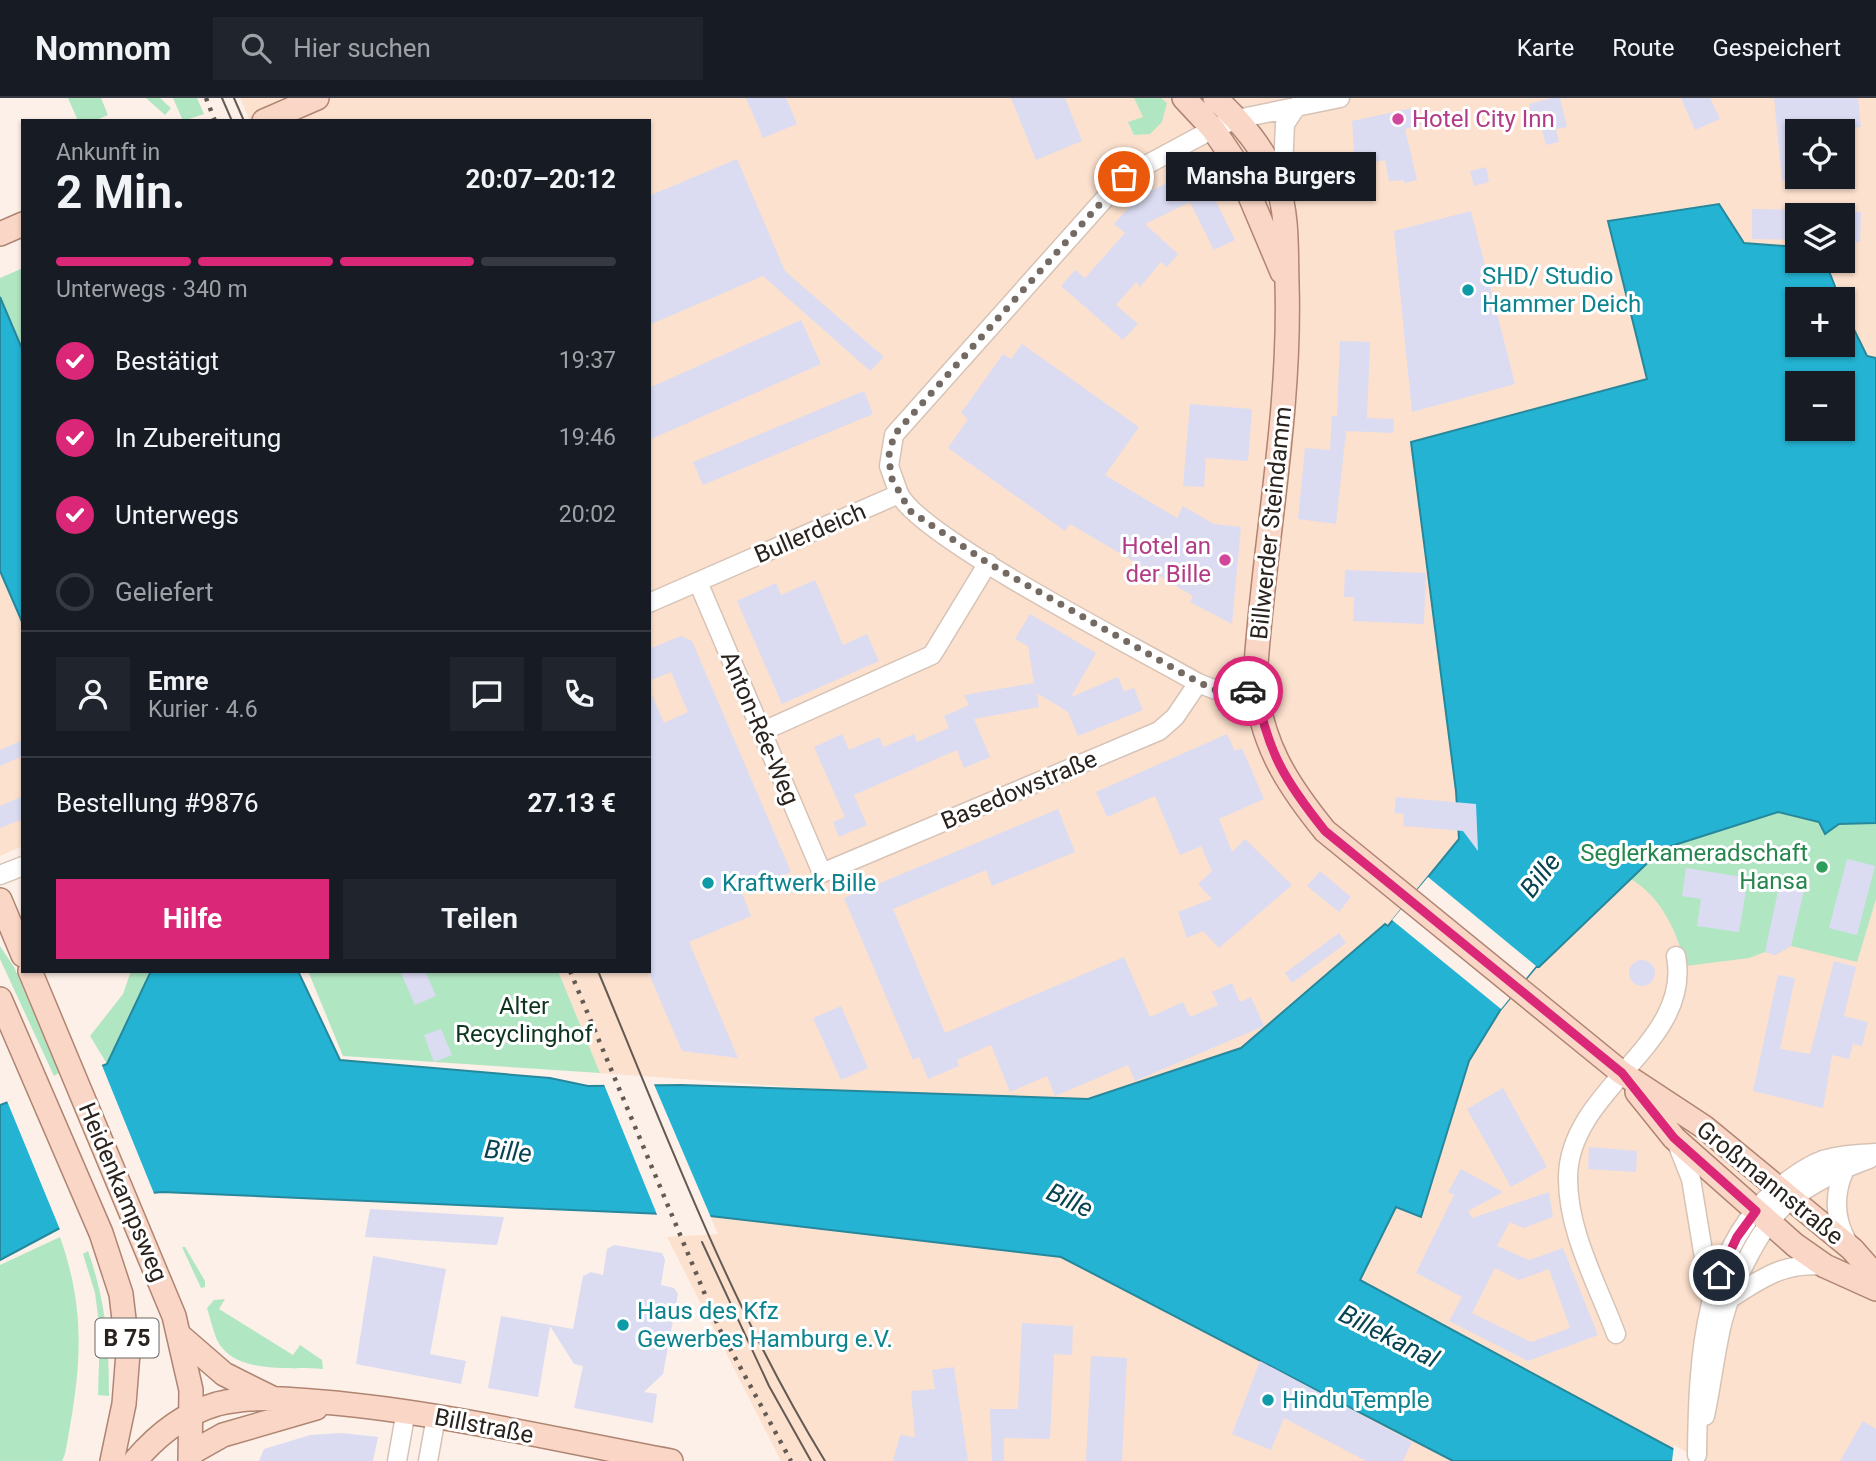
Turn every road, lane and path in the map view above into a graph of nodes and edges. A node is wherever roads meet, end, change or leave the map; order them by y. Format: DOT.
graph roads {
  1 [pos="317,98"];
  2 [pos="1184,98"];
  3 [pos="1216,98"];
  4 [pos="1340,98"];
  5 [pos="1297,106"];
  6 [pos="269,119"];
  7 [pos="1237,119"];
  8 [pos="1213,129"];
  9 [pos="1282,201"];
  10 [pos="21,225"];
  11 [pos="0,234"];
  12 [pos="1287,284"];
  13 [pos="900,494"];
  14 [pos="988,563"];
  15 [pos="698,582"];
  16 [pos="651,602"];
  17 [pos="1198,682"];
  18 [pos="1256,690"];
  19 [pos="761,732"];
  20 [pos="21,867"];
  21 [pos="822,873"];
  22 [pos="0,875"];
  23 [pos="0,900"];
  24 [pos="21,950"];
  25 [pos="1676,956"];
  26 [pos="31,973"];
  27 [pos="1518,988"];
  28 [pos="0,999"];
  29 [pos="1622,1073"];
  30 [pos="1674,1138"];
  31 [pos="1876,1155"];
  32 [pos="1845,1169"];
  33 [pos="1785,1193"];
  34 [pos="1763,1218"];
  35 [pos="1852,1250"];
  36 [pos="1825,1266"];
  37 [pos="1876,1276"];
  38 [pos="1876,1289"];
  39 [pos="1731,1298"];
  40 [pos="1712,1301"];
  41 [pos="1616,1334"];
  42 [pos="179,1335"];
  43 [pos="272,1398"];
  44 [pos="337,1403"];
  45 [pos="406,1411"];
  46 [pos="193,1413"];
  47 [pos="436,1417"];
  48 [pos="190,1457"];
  49 [pos="1697,1458"];
  50 [pos="112,1461"];
  51 [pos="135,1461"];
  52 [pos="397,1461"];
  53 [pos="428,1461"];
  54 [pos="671,1461"];
  1 -- 6 [label="main road"];
  2 -- 8 [label="main road, Billwerder Steindamm"];
  3 -- 7 [label="main road, Billwerder Steindamm"];
  4 -- 5 [label="street"];
  5 -- 7 [label="street"];
  5 -- 9 [label="street"];
  7 -- 8 [label="street"];
  7 -- 9 [label="main road, Billwerder Steindamm"];
  8 -- 12 [label="main road, Billwerder Steindamm"];
  8 -- 13 [label="street"];
  9 -- 12 [label="main road, Billwerder Steindamm"];
  10 -- 11 [label="main road"];
  12 -- 18 [label="main road, Billwerder Steindamm"];
  13 -- 14 [label="street"];
  13 -- 15 [label="street, Bullerdeich"];
  14 -- 17 [label="street"];
  14 -- 19 [label="street"];
  15 -- 16 [label="street, Bullerdeich"];
  15 -- 19 [label="street, Anton-Rée-Weg"];
  17 -- 18 [label="street"];
  17 -- 21 [label="street, Basedowstraße"];
  18 -- 27 [label="main road, Billwerder Steindamm"];
  19 -- 21 [label="street, Anton-Rée-Weg"];
  20 -- 22 [label="street"];
  23 -- 24 [label="main road"];
  25 -- 29 [label="street"];
  26 -- 42 [label="main road, Heidenkampsweg / B 75"];
  27 -- 29 [label="main road, Großmannstraße"];
  28 -- 50 [label="main road, Heidenkampsweg / B 75"];
  29 -- 30 [label="main road, Großmannstraße"];
  29 -- 33 [label="main road, Großmannstraße"];
  29 -- 41 [label="street"];
  30 -- 34 [label="main road, Großmannstraße"];
  30 -- 40 [label="street"];
  31 -- 32 [label="street"];
  31 -- 33 [label="street"];
  32 -- 33 [label="street"];
  32 -- 35 [label="street"];
  33 -- 34 [label="street"];
  33 -- 35 [label="main road, Großmannstraße"];
  34 -- 36 [label="main road, Großmannstraße"];
  34 -- 39 [label="street"];
  34 -- 40 [label="street"];
  35 -- 37 [label="main road, Großmannstraße"];
  36 -- 38 [label="main road, Großmannstraße"];
  36 -- 39 [label="street"];
  39 -- 49 [label="street"];
  40 -- 49 [label="street"];
  42 -- 43 [label="main road"];
  42 -- 46 [label="main road, Heidenkampsweg / B 75"];
  43 -- 44 [label="main road, Billstraße"];
  43 -- 46 [label="main road, Billstraße"];
  44 -- 45 [label="main road, Billstraße"];
  44 -- 48 [label="main road, Billstraße"];
  45 -- 47 [label="main road, Billstraße"];
  45 -- 52 [label="street"];
  46 -- 48 [label="main road, Heidenkampsweg / B 75"];
  46 -- 51 [label="main road, Billstraße"];
  47 -- 53 [label="street"];
  47 -- 54 [label="main road, Billstraße"];
}
